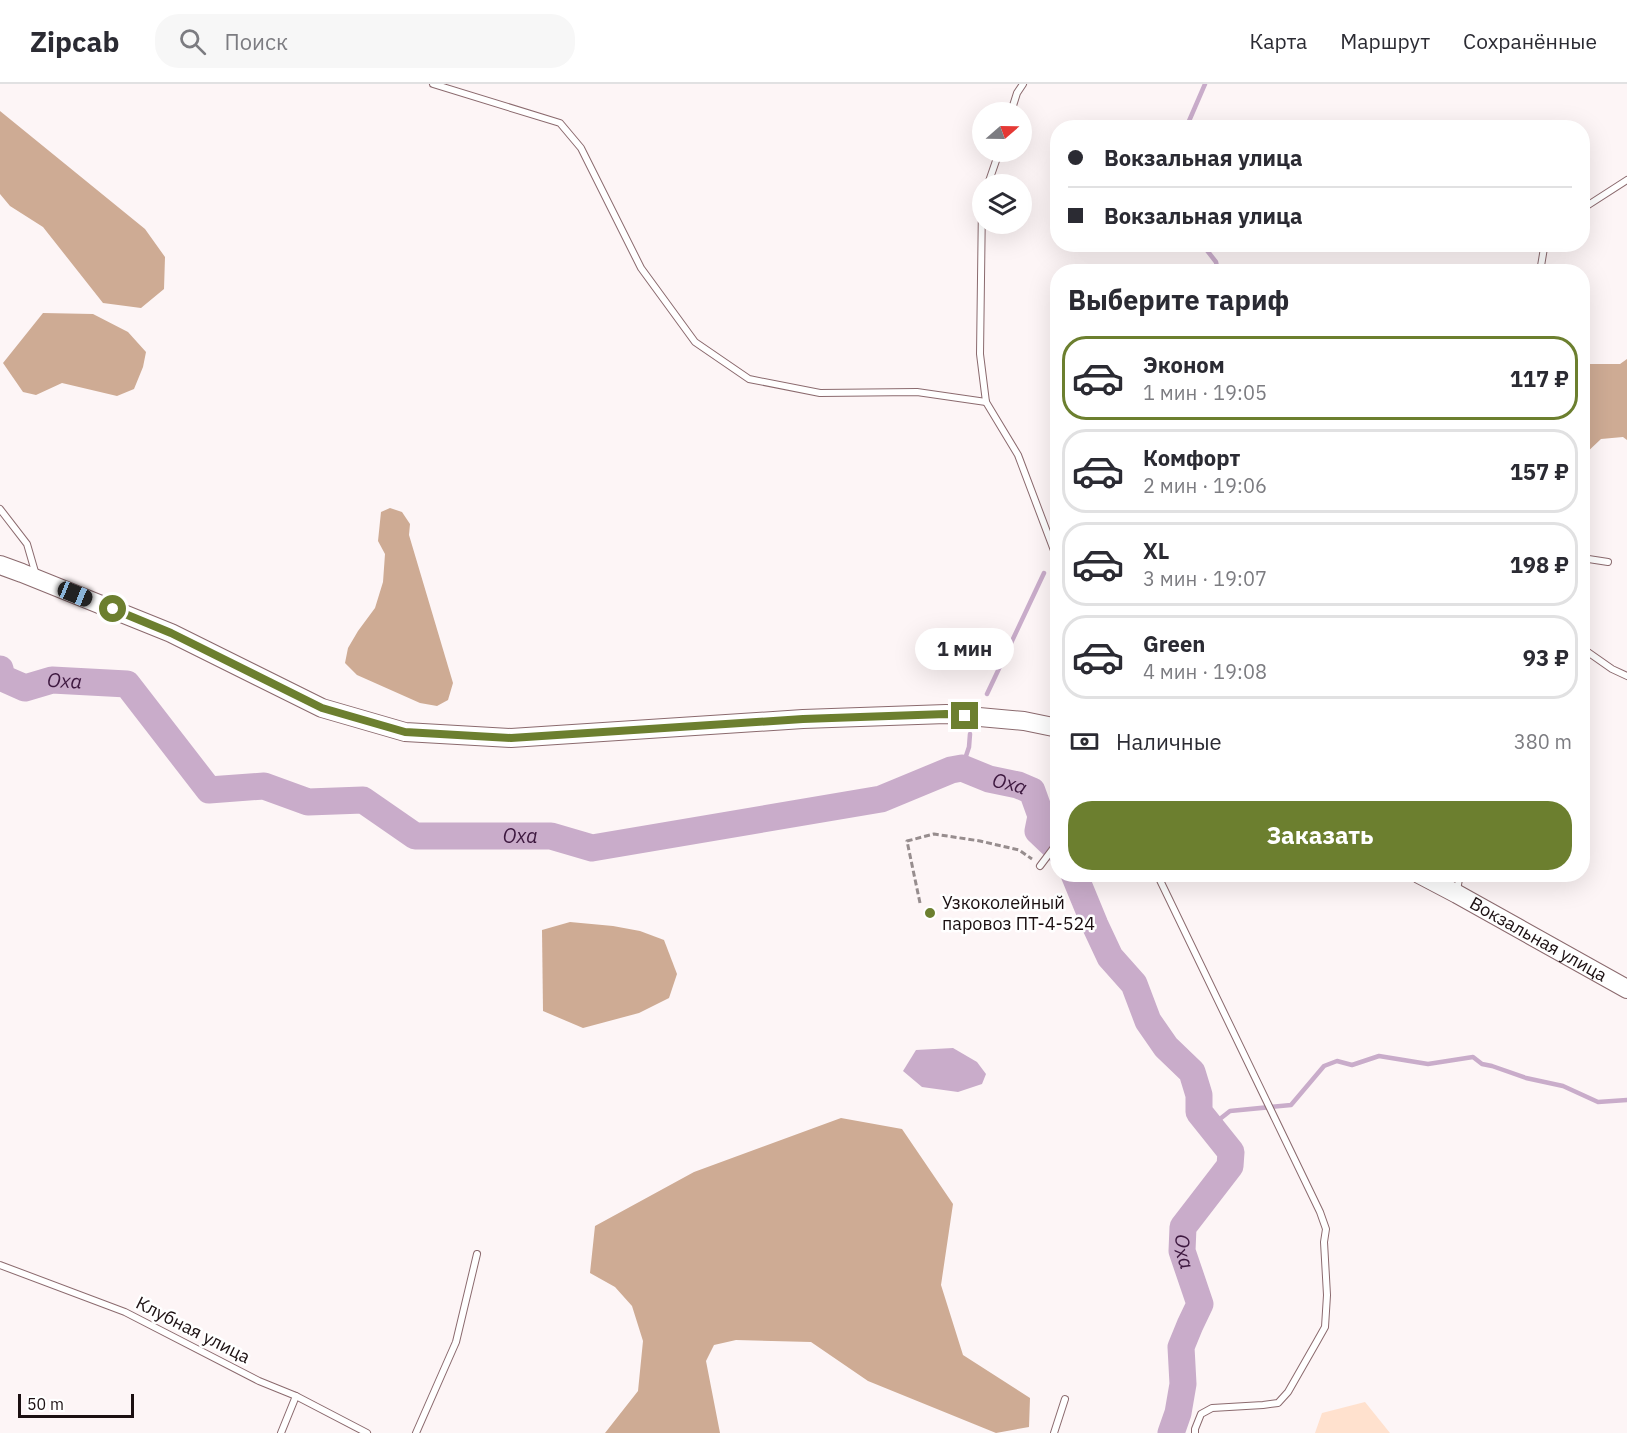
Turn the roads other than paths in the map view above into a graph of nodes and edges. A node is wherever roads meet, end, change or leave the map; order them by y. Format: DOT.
graph roads {
  1 [pos="433,84"];
  2 [pos="1023,84"];
  3 [pos="1014,102"];
  4 [pos="1627,180"];
  5 [pos="1590,204"];
  6 [pos="982,234"];
  7 [pos="986,402"];
  8 [pos="0,509"];
  9 [pos="1050,540"];
  10 [pos="1590,559"];
  11 [pos="1608,562"];
  12 [pos="0,565"];
  13 [pos="29,576"];
  14 [pos="1590,654"];
  15 [pos="1627,676"];
  16 [pos="1050,726"];
  17 [pos="1050,852"];
  18 [pos="1040,866"];
  19 [pos="1161,882"];
  20 [pos="1434,882"];
  21 [pos="1459,882"];
  22 [pos="1457,894"];
  23 [pos="1627,989"];
  24 [pos="477,1254"];
  25 [pos="0,1265"];
  26 [pos="296,1396"];
  27 [pos="1065,1399"];
  28 [pos="281,1433"];
  29 [pos="367,1433"];
  30 [pos="416,1433"];
  31 [pos="1054,1433"];
  32 [pos="1195,1433"];
  1 -- 7 [label="lane"];
  2 -- 3 [label="lane"];
  4 -- 5 [label="lane"];
  6 -- 7 [label="lane"];
  7 -- 9 [label="lane"];
  8 -- 13 [label="lane"];
  10 -- 11 [label="lane"];
  12 -- 13 [label="street"];
  13 -- 16 [label="street"];
  14 -- 15 [label="lane"];
  17 -- 18 [label="lane"];
  19 -- 32 [label="lane"];
  20 -- 22 [label="street, Вокзальная улица"];
  21 -- 22 [label="lane"];
  22 -- 23 [label="street, Вокзальная улица"];
  24 -- 30 [label="lane"];
  25 -- 26 [label="lane, Клубная улица"];
  26 -- 28 [label="lane"];
  26 -- 29 [label="lane, Клубная улица"];
  27 -- 31 [label="lane"];
}
